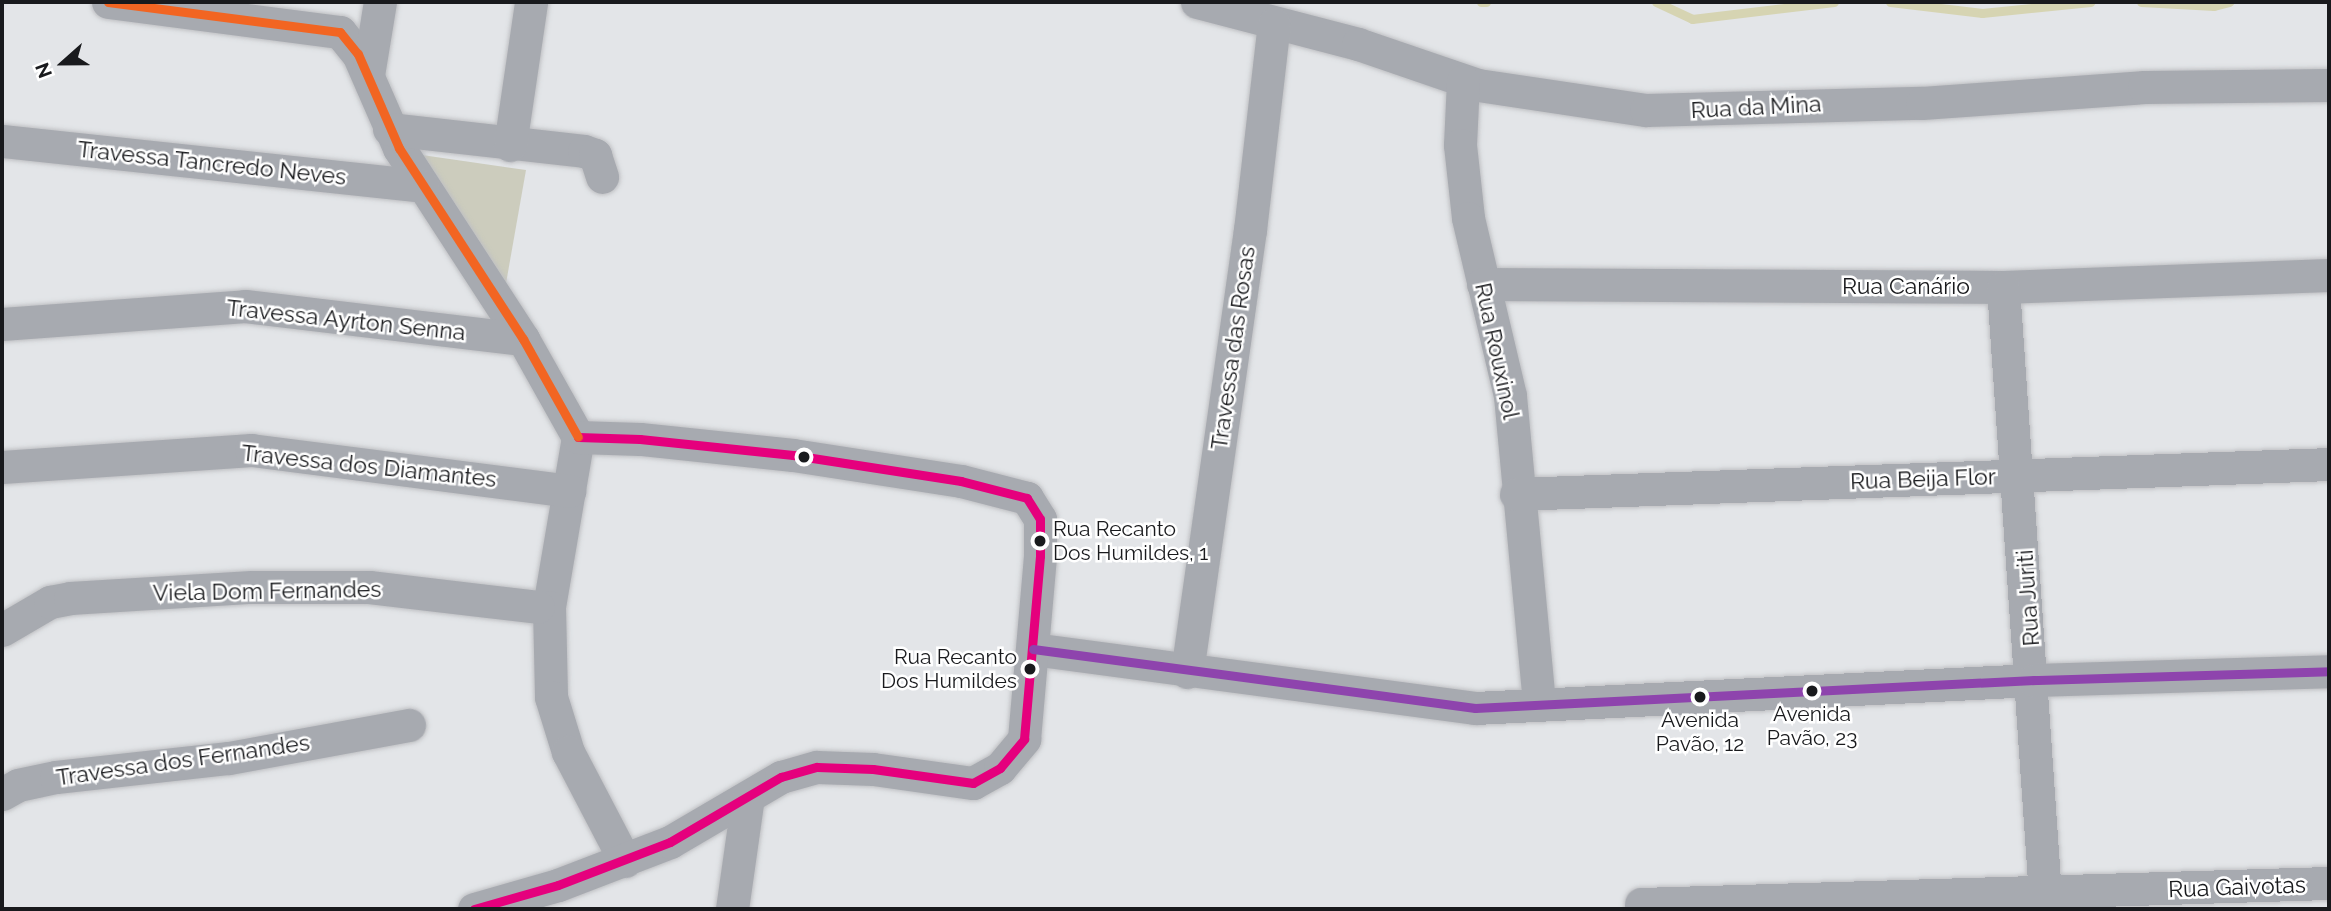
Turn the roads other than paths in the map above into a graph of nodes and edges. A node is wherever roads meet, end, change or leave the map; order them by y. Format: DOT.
graph roads {
  1 [pos="108,2"];
  2 [pos="380,2"];
  3 [pos="531,2"];
  4 [pos="1197,2"];
  5 [pos="1274,24"];
  6 [pos="368,75"];
  7 [pos="1463,81"];
  8 [pos="2329,85"];
  9 [pos="389,129"];
  10 [pos="2,141"];
  11 [pos="510,145"];
  12 [pos="602,177"];
  13 [pos="423,186"];
  14 [pos="2329,275"];
  15 [pos="1482,284"];
  16 [pos="2003,287"];
  17 [pos="2,324"];
  18 [pos="523,339"];
  19 [pos="578,437"];
  20 [pos="2329,464"];
  21 [pos="2,467"];
  22 [pos="2019,475"];
  23 [pos="569,491"];
  24 [pos="1516,494"];
  25 [pos="538,607"];
  26 [pos="2,630"];
  27 [pos="1033,649"];
  28 [pos="1187,671"];
  29 [pos="2329,671"];
  30 [pos="2034,680"];
  31 [pos="1539,705"];
  32 [pos="409,725"];
  33 [pos="2,794"];
  34 [pos="748,797"];
  35 [pos="625,861"];
  36 [pos="2329,883"];
  37 [pos="2046,901"];
  38 [pos="1641,904"];
  39 [pos="474,909"];
  40 [pos="732,909"];
  1 -- 6 [label="street"];
  2 -- 6 [label="street"];
  3 -- 11 [label="street"];
  4 -- 5 [label="street, Rua da Mina"];
  5 -- 7 [label="street, Rua da Mina"];
  5 -- 28 [label="street, Travessa das Rosas"];
  6 -- 9 [label="street"];
  7 -- 8 [label="street, Rua da Mina"];
  7 -- 15 [label="street, Rua Rouxinol"];
  9 -- 11 [label="street"];
  9 -- 13 [label="street"];
  10 -- 13 [label="street, Travessa Tancredo Neves"];
  11 -- 12 [label="street"];
  13 -- 18 [label="street"];
  14 -- 16 [label="street, Rua Canário"];
  15 -- 16 [label="street, Rua Canário"];
  15 -- 24 [label="street, Rua Rouxinol"];
  16 -- 22 [label="street, Rua Juriti"];
  17 -- 18 [label="street, Travessa Ayrton Senna"];
  18 -- 19 [label="street"];
  19 -- 23 [label="street"];
  19 -- 27 [label="street"];
  20 -- 22 [label="street, Rua Beija Flor"];
  21 -- 23 [label="street, Travessa dos Diamantes"];
  22 -- 24 [label="street, Rua Beija Flor"];
  22 -- 30 [label="street, Rua Juriti"];
  23 -- 35 [label="street"];
  24 -- 31 [label="street, Rua Rouxinol"];
  25 -- 26 [label="street, Viela Dom Fernandes"];
  27 -- 28 [label="street"];
  27 -- 34 [label="street"];
  28 -- 31 [label="street"];
  29 -- 30 [label="street"];
  30 -- 31 [label="street"];
  30 -- 37 [label="street, Rua Juriti"];
  32 -- 33 [label="street, Travessa dos Fernandes"];
  34 -- 35 [label="street"];
  34 -- 40 [label="street"];
  35 -- 39 [label="street"];
  36 -- 37 [label="street, Rua Gaivotas"];
  37 -- 38 [label="street, Rua Gaivotas"];
}
